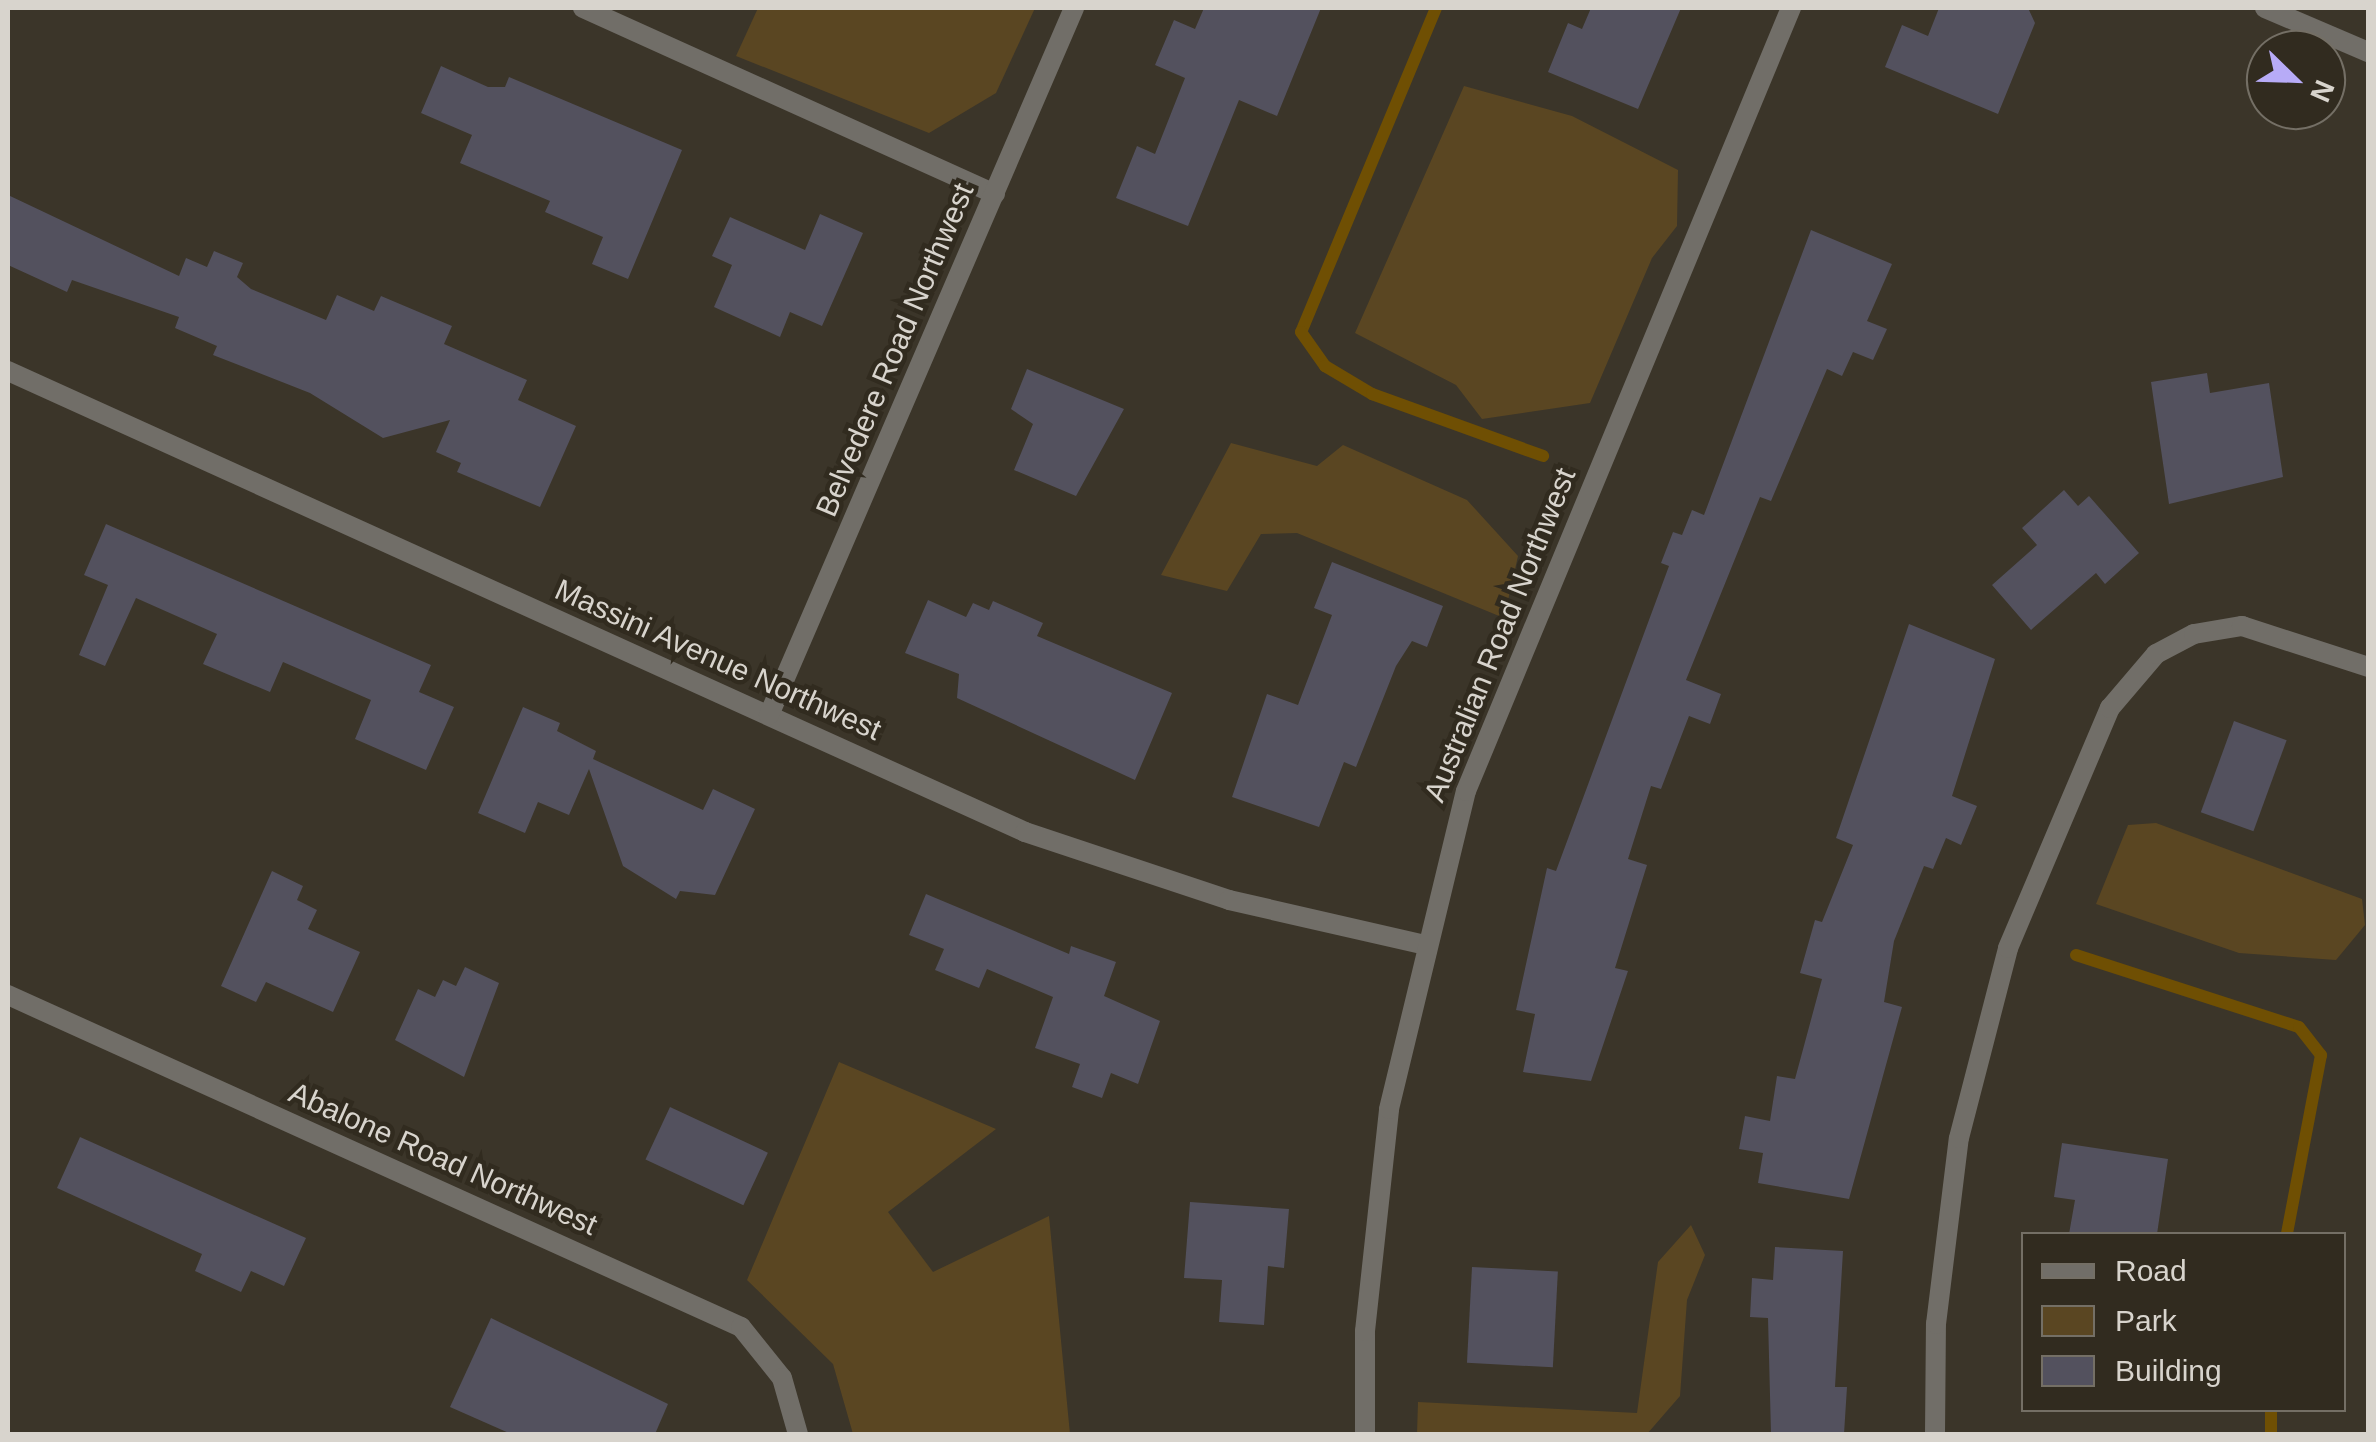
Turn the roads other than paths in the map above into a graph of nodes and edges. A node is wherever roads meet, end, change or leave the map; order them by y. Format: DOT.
graph roads {
  1 [pos="583,8"];
  2 [pos="1074,8"];
  3 [pos="1790,8"];
  4 [pos="2266,8"];
  5 [pos="2368,52"];
  6 [pos="995,194"];
  7 [pos="8,371"];
  8 [pos="2368,667"];
  9 [pos="769,715"];
  10 [pos="1425,944"];
  11 [pos="8,995"];
  12 [pos="798,1434"];
  13 [pos="1365,1434"];
  14 [pos="1935,1434"];
  1 -- 6 [label="street"];
  2 -- 6 [label="street, Belvedere Road Northwest"];
  3 -- 10 [label="street, Australian Road Northwest"];
  4 -- 5 [label="street"];
  6 -- 9 [label="street, Belvedere Road Northwest"];
  7 -- 9 [label="street, Massini Avenue Northwest"];
  8 -- 14 [label="street"];
  9 -- 10 [label="street, Massini Avenue Northwest"];
  10 -- 13 [label="street, Australian Road Northwest"];
  11 -- 12 [label="street, Abalone Road Northwest"];
}
